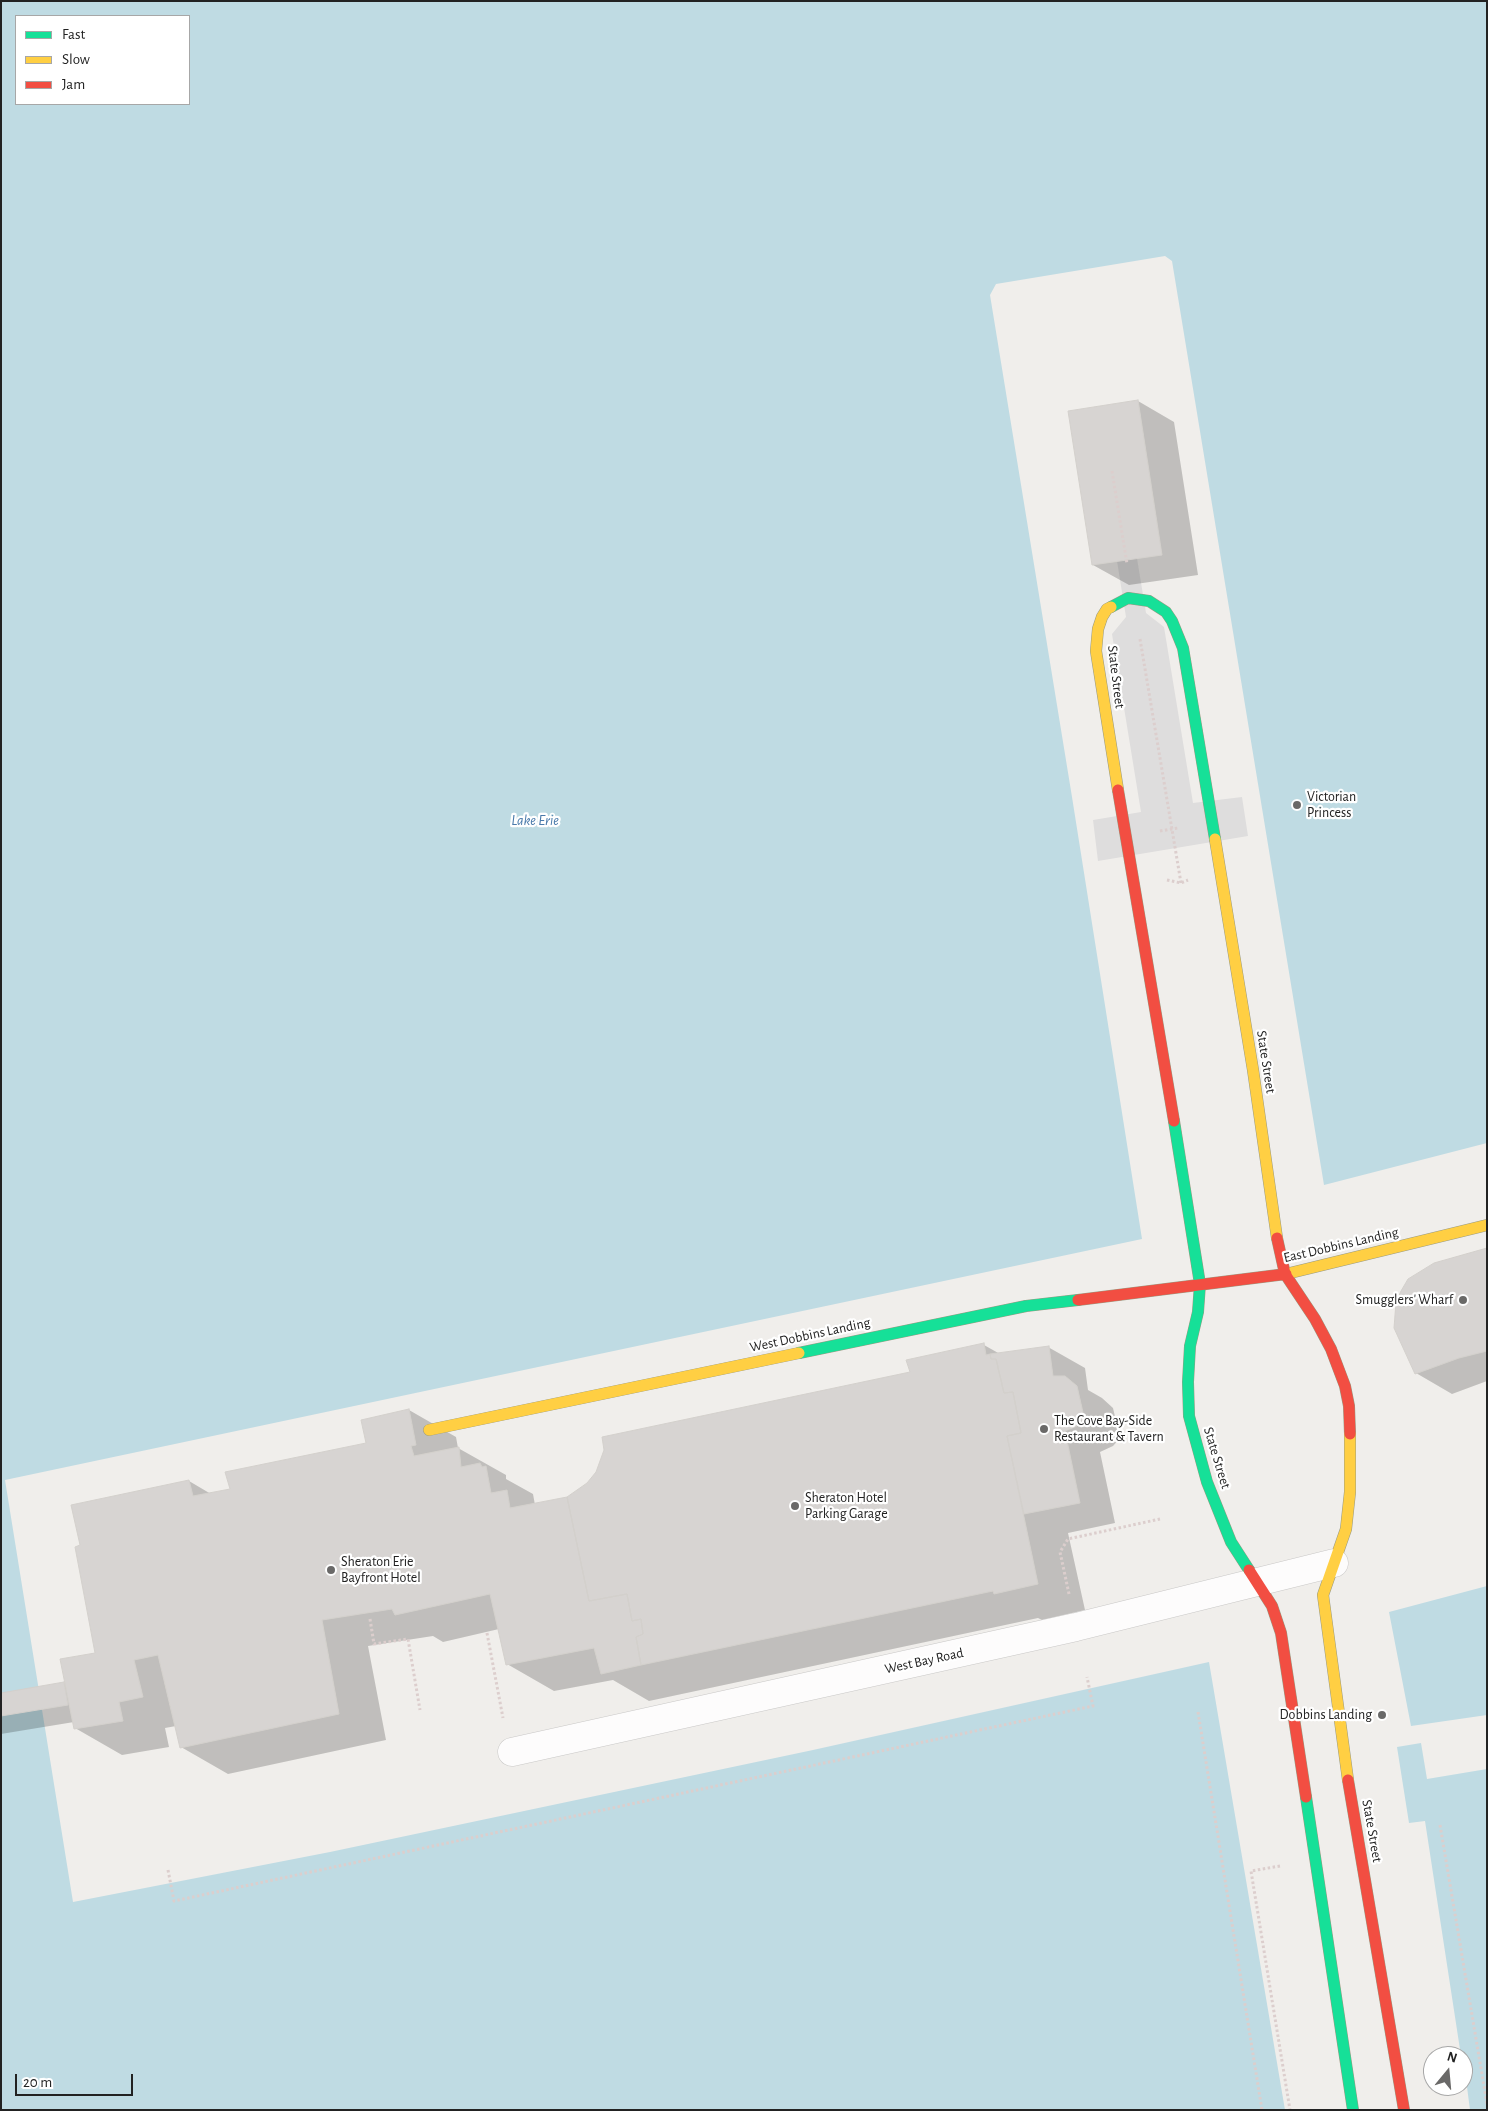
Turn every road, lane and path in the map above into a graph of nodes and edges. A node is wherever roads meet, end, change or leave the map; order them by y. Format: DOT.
graph roads {
  1 [pos="1112,471"];
  2 [pos="1128,568"];
  3 [pos="1139,634"];
  4 [pos="1180,828"];
  5 [pos="1171,829"];
  6 [pos="1153,832"];
  7 [pos="1181,882"];
  8 [pos="1487,1225"];
  9 [pos="1284,1274"];
  10 [pos="1200,1284"];
  11 [pos="429,1430"];
  12 [pos="1160,1519"];
  13 [pos="1334,1564"];
  14 [pos="1257,1584"];
  15 [pos="1070,1597"];
  16 [pos="370,1619"];
  17 [pos="487,1633"];
  18 [pos="1087,1677"];
  19 [pos="420,1710"];
  20 [pos="1198,1712"];
  21 [pos="503,1718"];
  22 [pos="512,1752"];
  23 [pos="1440,1824"];
  24 [pos="1280,1866"];
  25 [pos="168,1870"];
  26 [pos="1487,2104"];
  27 [pos="1262,2110"];
  28 [pos="1290,2110"];
  29 [pos="1353,2110"];
  30 [pos="1404,2110"];
  1 -- 2 [label="path"];
  3 -- 5 [label="path"];
  4 -- 5 [label="path"];
  5 -- 6 [label="path"];
  5 -- 7 [label="path"];
  8 -- 9 [label="street, East Dobbins Landing"];
  9 -- 10 [label="street, East Dobbins Landing"];
  9 -- 10 [label="street, State Street"];
  9 -- 13 [label="street, State Street"];
  10 -- 11 [label="street, West Dobbins Landing"];
  10 -- 14 [label="street, State Street"];
  12 -- 15 [label="path"];
  13 -- 14 [label="street, West Bay Road"];
  13 -- 30 [label="street, State Street"];
  14 -- 22 [label="street, West Bay Road"];
  14 -- 29 [label="street, State Street"];
  16 -- 19 [label="path"];
  17 -- 21 [label="path"];
  18 -- 25 [label="path"];
  20 -- 27 [label="path"];
  23 -- 26 [label="path"];
  24 -- 28 [label="path"];
}
